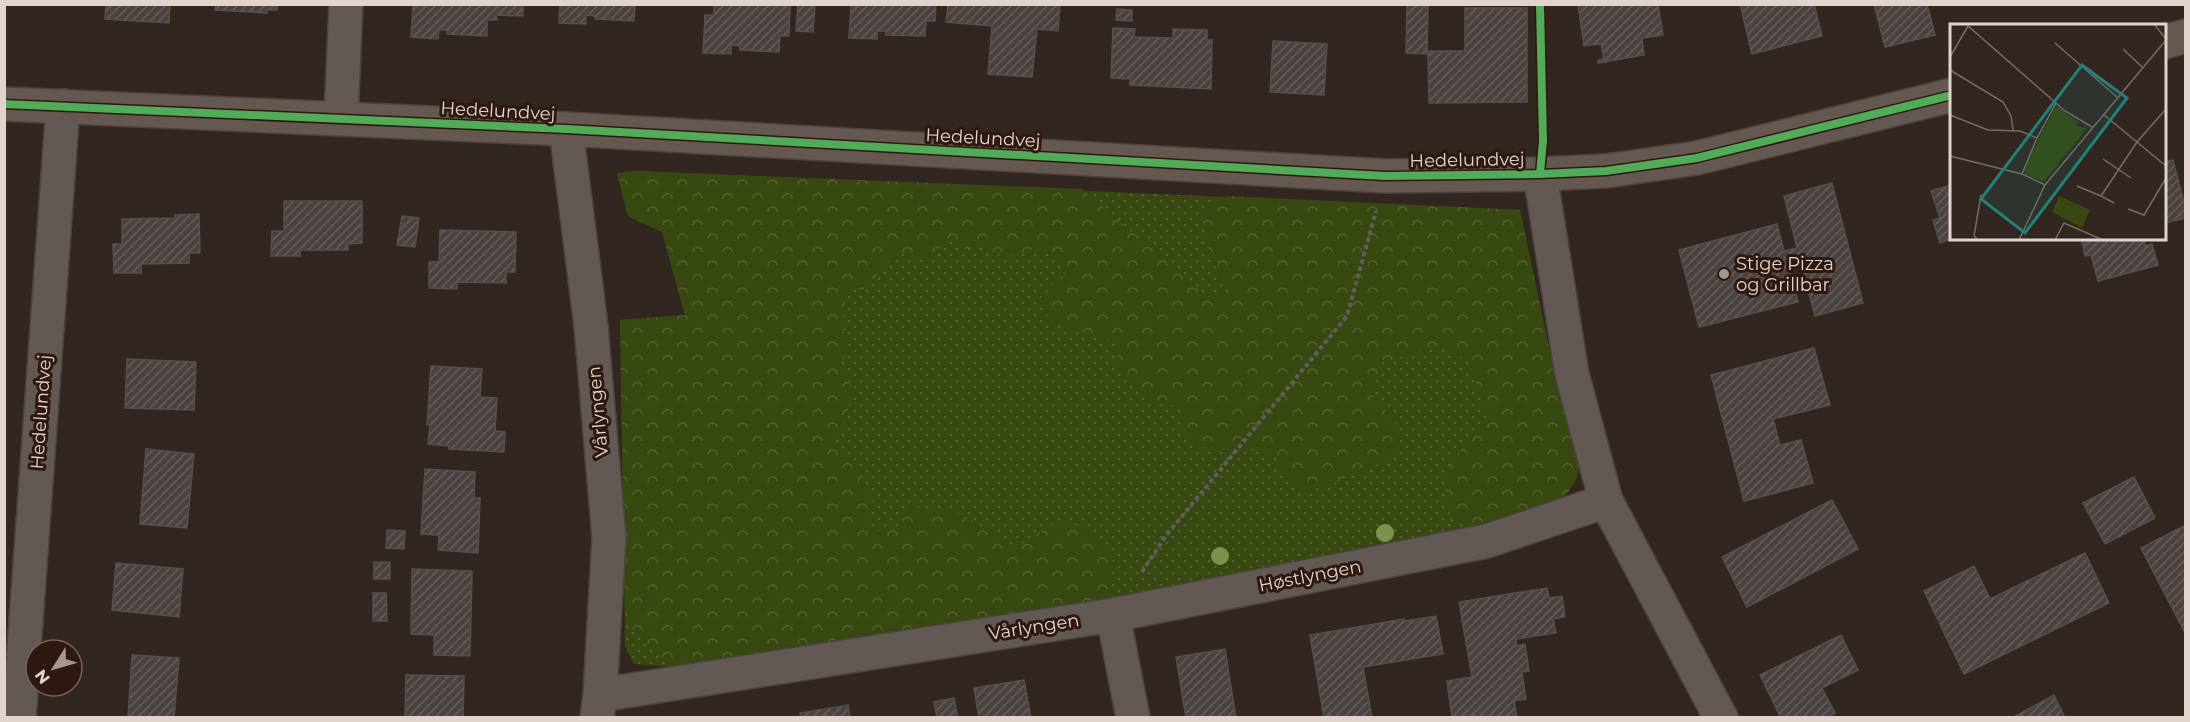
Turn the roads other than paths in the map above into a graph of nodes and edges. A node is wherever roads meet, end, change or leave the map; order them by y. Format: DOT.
graph roads {
  1 [pos="346,4"];
  2 [pos="2186,36"];
  3 [pos="2166,41"];
  4 [pos="1950,95"];
  5 [pos="4,104"];
  6 [pos="63,106"];
  7 [pos="341,118"];
  8 [pos="566,129"];
  9 [pos="1540,174"];
  10 [pos="1606,501"];
  11 [pos="1113,615"];
  12 [pos="598,706"];
  13 [pos="20,717"];
  14 [pos="1133,717"];
  15 [pos="1721,717"];
  1 -- 7 [label="street"];
  2 -- 3 [label="street"];
  4 -- 9 [label="street, Hedelundvej"];
  5 -- 6 [label="street, Hedelundvej"];
  6 -- 7 [label="street, Hedelundvej"];
  6 -- 13 [label="street, Hedelundvej"];
  7 -- 8 [label="street, Hedelundvej"];
  8 -- 9 [label="street, Hedelundvej"];
  8 -- 12 [label="street, Vårlyngen"];
  9 -- 10 [label="street"];
  10 -- 11 [label="street, Høstlyngen"];
  10 -- 15 [label="street"];
  11 -- 12 [label="street, Vårlyngen"];
  11 -- 14 [label="street"];
}
